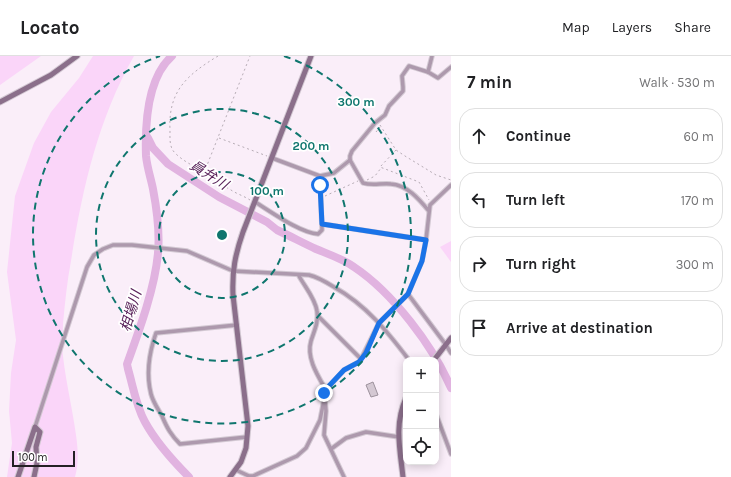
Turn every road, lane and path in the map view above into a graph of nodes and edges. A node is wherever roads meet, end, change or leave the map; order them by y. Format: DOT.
graph roads {
  1 [pos="77,56"];
  2 [pos="218,56"];
  3 [pos="250,56"];
  4 [pos="311,56"];
  5 [pos="432,56"];
  6 [pos="451,67"];
  7 [pos="428,72"];
  8 [pos="0,102"];
  9 [pos="378,120"];
  10 [pos="380,127"];
  11 [pos="376,132"];
  12 [pos="219,138"];
  13 [pos="396,150"];
  14 [pos="272,158"];
  15 [pos="350,160"];
  16 [pos="381,168"];
  17 [pos="204,173"];
  18 [pos="320,176"];
  19 [pos="451,180"];
  20 [pos="361,181"];
  21 [pos="451,185"];
  22 [pos="320,198"];
  23 [pos="254,203"];
  24 [pos="431,203"];
  25 [pos="428,210"];
  26 [pos="322,224"];
  27 [pos="426,240"];
  28 [pos="233,271"];
  29 [pos="299,276"];
  30 [pos="407,295"];
  31 [pos="318,316"];
  32 [pos="380,322"];
  33 [pos="237,325"];
  34 [pos="451,338"];
  35 [pos="445,346"];
  36 [pos="451,353"];
  37 [pos="407,357"];
  38 [pos="436,357"];
  39 [pos="362,359"];
  40 [pos="326,390"];
  41 [pos="324,397"];
  42 [pos="403,407"];
  43 [pos="439,422"];
  44 [pos="36,427"];
  45 [pos="248,437"];
  46 [pos="399,437"];
  47 [pos="331,449"];
  48 [pos="451,454"];
  49 [pos="236,470"];
  50 [pos="18,477"];
  51 [pos="34,477"];
  52 [pos="230,477"];
  53 [pos="344,477"];
  54 [pos="402,477"];
  1 -- 8 [label="street"];
  2 -- 17 [label="path"];
  3 -- 12 [label="path"];
  4 -- 14 [label="street"];
  5 -- 7 [label="street"];
  6 -- 7 [label="street"];
  7 -- 9 [label="street"];
  9 -- 10 [label="path"];
  9 -- 15 [label="street"];
  10 -- 11 [label="path"];
  10 -- 13 [label="path"];
  12 -- 14 [label="path"];
  12 -- 17 [label="path"];
  13 -- 16 [label="path"];
  13 -- 19 [label="path"];
  14 -- 18 [label="street"];
  14 -- 23 [label="street"];
  15 -- 18 [label="street"];
  15 -- 20 [label="street"];
  16 -- 20 [label="path"];
  16 -- 24 [label="path"];
  17 -- 23 [label="path"];
  18 -- 22 [label="street"];
  20 -- 22 [label="path"];
  20 -- 25 [label="street"];
  21 -- 24 [label="street"];
  22 -- 26 [label="street"];
  23 -- 26 [label="street"];
  23 -- 28 [label="street"];
  24 -- 25 [label="street"];
  25 -- 27 [label="street"];
  26 -- 27 [label="street"];
  27 -- 30 [label="street"];
  28 -- 29 [label="street"];
  28 -- 33 [label="street"];
  28 -- 44 [label="street"];
  29 -- 31 [label="street"];
  29 -- 32 [label="street"];
  30 -- 32 [label="street"];
  30 -- 35 [label="street"];
  31 -- 39 [label="street"];
  31 -- 40 [label="street"];
  32 -- 37 [label="street"];
  32 -- 39 [label="street"];
  33 -- 45 [label="street"];
  33 -- 45 [label="street"];
  34 -- 35 [label="street"];
  35 -- 36 [label="street"];
  35 -- 38 [label="street"];
  39 -- 40 [label="street"];
  40 -- 41 [label="street"];
  41 -- 47 [label="street"];
  41 -- 49 [label="street"];
  42 -- 46 [label="street"];
  43 -- 48 [label="street"];
  44 -- 50 [label="street"];
  44 -- 51 [label="street"];
  45 -- 49 [label="street"];
  46 -- 47 [label="street"];
  46 -- 54 [label="street"];
  47 -- 53 [label="street"];
  49 -- 52 [label="street"];
}
